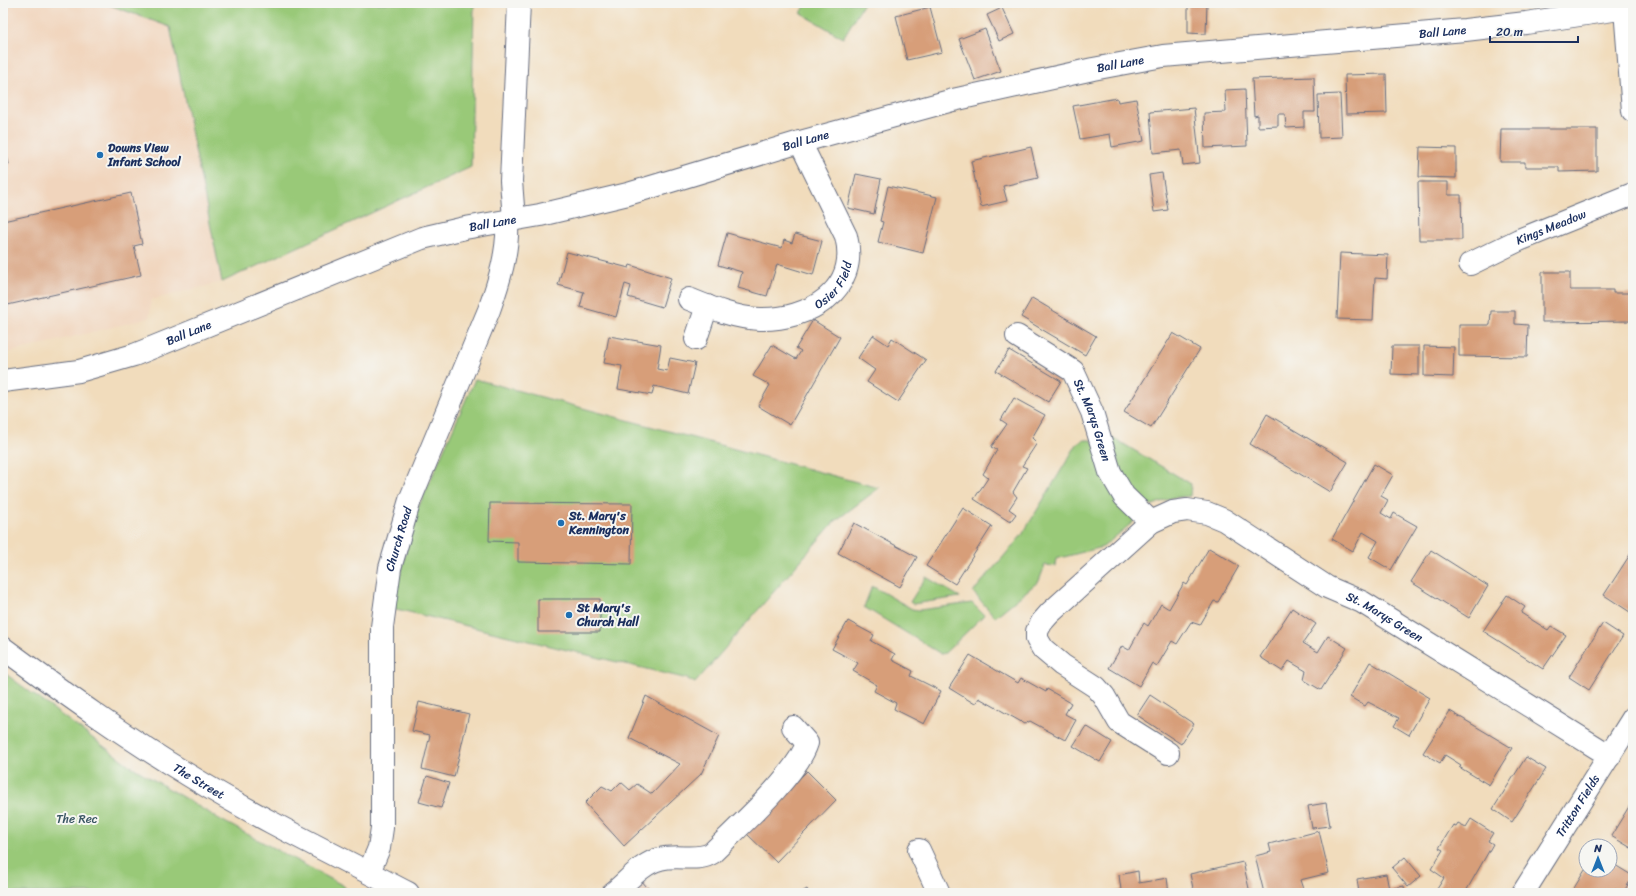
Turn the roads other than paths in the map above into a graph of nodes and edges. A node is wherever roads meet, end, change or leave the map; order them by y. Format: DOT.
graph roads {
  1 [pos="518,3"];
  2 [pos="1629,8"];
  3 [pos="1566,10"];
  4 [pos="1633,111"];
  5 [pos="800,142"];
  6 [pos="1633,194"];
  7 [pos="510,220"];
  8 [pos="1470,264"];
  9 [pos="1017,336"];
  10 [pos="696,339"];
  11 [pos="3,382"];
  12 [pos="1151,522"];
  13 [pos="3,648"];
  14 [pos="1633,718"];
  15 [pos="793,727"];
  16 [pos="1168,753"];
  17 [pos="1610,756"];
  18 [pos="919,850"];
  19 [pos="369,872"];
  20 [pos="406,893"];
  21 [pos="613,893"];
  22 [pos="939,893"];
  23 [pos="1523,893"];
  1 -- 7 [label="street, Church Road"];
  2 -- 3 [label="street, Ball Lane"];
  2 -- 4 [label="street"];
  3 -- 5 [label="street, Ball Lane"];
  5 -- 7 [label="street, Ball Lane"];
  5 -- 10 [label="street, Osier Field"];
  6 -- 8 [label="street, Kings Meadow"];
  7 -- 11 [label="street, Ball Lane"];
  7 -- 19 [label="street, Church Road"];
  9 -- 12 [label="street, St. Marys Green"];
  12 -- 16 [label="street, St. Marys Green"];
  12 -- 17 [label="street, St. Marys Green"];
  13 -- 19 [label="street, The Street"];
  14 -- 17 [label="street, Tritton Fields"];
  15 -- 21 [label="street"];
  17 -- 23 [label="street, Tritton Fields"];
  18 -- 22 [label="street"];
  19 -- 20 [label="street, The Street"];
}
